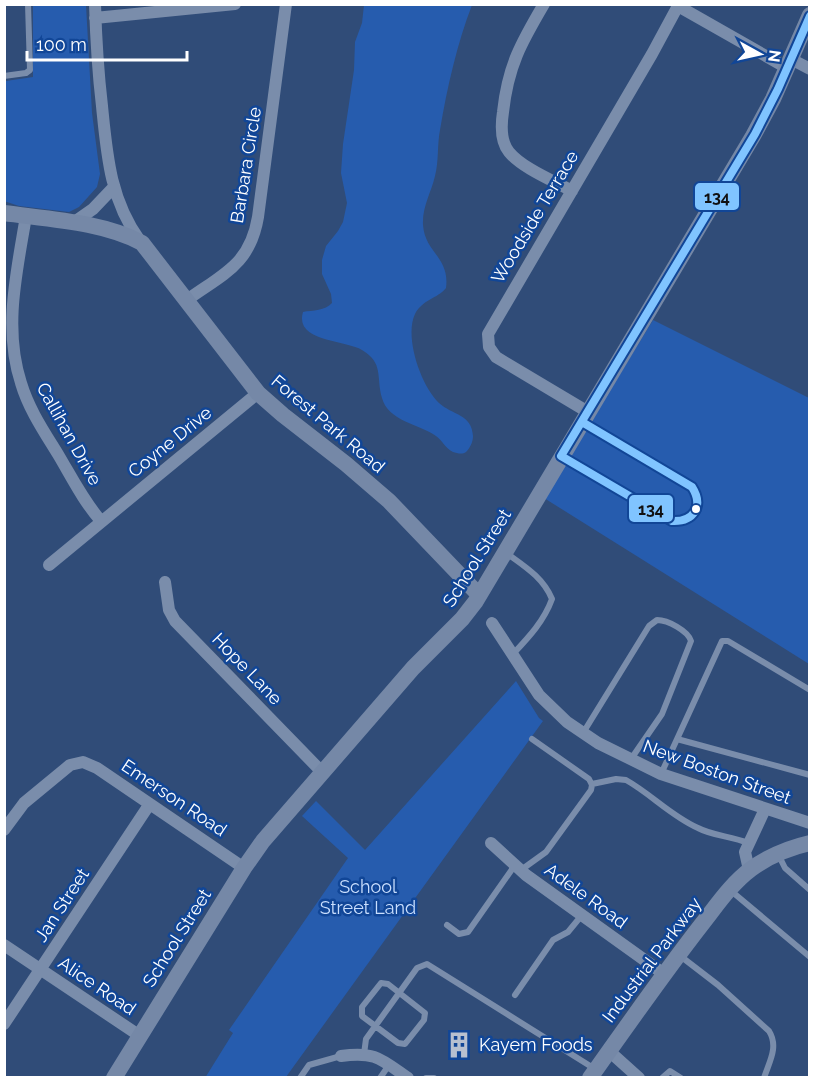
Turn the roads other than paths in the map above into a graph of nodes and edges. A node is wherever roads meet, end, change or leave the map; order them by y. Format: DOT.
graph roads {
  1 [pos="28,4"];
  2 [pos="95,4"];
  3 [pos="234,4"];
  4 [pos="286,4"];
  5 [pos="544,4"];
  6 [pos="679,5"];
  7 [pos="810,15"];
  8 [pos="95,18"];
  9 [pos="789,63"];
  10 [pos="810,69"];
  11 [pos="4,76"];
  12 [pos="113,188"];
  13 [pos="572,191"];
  14 [pos="4,213"];
  15 [pos="26,216"];
  16 [pos="73,223"];
  17 [pos="142,243"];
  18 [pos="187,300"];
  19 [pos="258,393"];
  20 [pos="585,417"];
  21 [pos="561,456"];
  22 [pos="101,521"];
  23 [pos="505,552"];
  24 [pos="49,565"];
  25 [pos="165,582"];
  26 [pos="479,595"];
  27 [pos="492,623"];
  28 [pos="513,654"];
  29 [pos="810,690"];
  30 [pos="583,733"];
  31 [pos="532,739"];
  32 [pos="677,739"];
  33 [pos="631,760"];
  34 [pos="322,772"];
  35 [pos="661,774"];
  36 [pos="810,775"];
  37 [pos="592,784"];
  38 [pos="149,805"];
  39 [pos="765,809"];
  40 [pos="810,823"];
  41 [pos="4,830"];
  42 [pos="491,843"];
  43 [pos="748,843"];
  44 [pos="810,843"];
  45 [pos="777,854"];
  46 [pos="244,868"];
  47 [pos="518,868"];
  48 [pos="749,870"];
  49 [pos="730,889"];
  50 [pos="810,890"];
  51 [pos="582,915"];
  52 [pos="447,925"];
  53 [pos="4,945"];
  54 [pos="678,955"];
  55 [pos="810,957"];
  56 [pos="41,969"];
  57 [pos="664,974"];
  58 [pos="400,993"];
  59 [pos="515,995"];
  60 [pos="4,1024"];
  61 [pos="375,1026"];
  62 [pos="140,1036"];
  63 [pos="609,1051"];
  64 [pos="364,1054"];
  65 [pos="341,1056"];
  66 [pos="389,1064"];
  67 [pos="593,1073"];
  68 [pos="114,1077"];
  69 [pos="300,1077"];
  70 [pos="380,1077"];
  71 [pos="408,1077"];
  72 [pos="426,1077"];
  73 [pos="434,1077"];
  74 [pos="639,1077"];
  75 [pos="662,1077"];
  76 [pos="681,1077"];
  77 [pos="764,1077"];
  1 -- 11 [label="lane"];
  2 -- 8 [label="street"];
  3 -- 8 [label="street"];
  4 -- 18 [label="street, Barbara Circle"];
  5 -- 13 [label="street"];
  6 -- 9 [label="street"];
  6 -- 13 [label="street, Woodside Terrace"];
  7 -- 9 [label="street, School Street"];
  8 -- 12 [label="street"];
  9 -- 10 [label="street"];
  9 -- 20 [label="street, School Street"];
  12 -- 16 [label="street"];
  12 -- 17 [label="street"];
  13 -- 20 [label="street, Woodside Terrace"];
  14 -- 15 [label="street, Forest Park Road"];
  15 -- 16 [label="street, Forest Park Road"];
  15 -- 22 [label="street, Callihan Drive"];
  16 -- 17 [label="street, Forest Park Road"];
  17 -- 18 [label="street, Forest Park Road"];
  18 -- 19 [label="street, Forest Park Road"];
  19 -- 22 [label="street, Coyne Drive"];
  19 -- 26 [label="street, Forest Park Road"];
  20 -- 21 [label="street, School Street"];
  20 -- 21 [label="lane"];
  21 -- 23 [label="street, School Street"];
  22 -- 24 [label="street, Coyne Drive"];
  23 -- 26 [label="street, School Street"];
  23 -- 28 [label="lane"];
  25 -- 34 [label="street, Hope Lane"];
  26 -- 34 [label="street, School Street"];
  27 -- 28 [label="street, New Boston Street"];
  28 -- 30 [label="street, New Boston Street"];
  29 -- 32 [label="lane"];
  30 -- 33 [label="street, New Boston Street"];
  30 -- 33 [label="lane"];
  31 -- 37 [label="lane"];
  32 -- 35 [label="lane"];
  32 -- 36 [label="lane"];
  33 -- 35 [label="street, New Boston Street"];
  34 -- 46 [label="street, School Street"];
  35 -- 39 [label="street, New Boston Street"];
  37 -- 43 [label="lane"];
  37 -- 47 [label="lane"];
  38 -- 41 [label="street, Emerson Road"];
  38 -- 46 [label="street, Emerson Road"];
  38 -- 56 [label="street, Jan Street"];
  39 -- 40 [label="street, New Boston Street"];
  39 -- 43 [label="street"];
  42 -- 47 [label="street, Adele Road"];
  43 -- 48 [label="street"];
  44 -- 45 [label="street, Industrial Parkway"];
  45 -- 48 [label="street, Industrial Parkway"];
  45 -- 50 [label="lane"];
  46 -- 62 [label="street, School Street"];
  47 -- 51 [label="street, Adele Road"];
  47 -- 52 [label="lane"];
  48 -- 49 [label="street, Industrial Parkway"];
  49 -- 54 [label="street, Industrial Parkway"];
  49 -- 55 [label="lane"];
  51 -- 57 [label="street, Adele Road"];
  51 -- 59 [label="lane"];
  53 -- 56 [label="street, Alice Road"];
  54 -- 57 [label="street, Industrial Parkway"];
  54 -- 77 [label="lane"];
  56 -- 60 [label="street, Jan Street"];
  56 -- 62 [label="street, Alice Road"];
  57 -- 63 [label="street, Industrial Parkway"];
  58 -- 61 [label="lane"];
  58 -- 61 [label="lane"];
  58 -- 61 [label="lane"];
  58 -- 67 [label="lane"];
  61 -- 64 [label="lane"];
  62 -- 68 [label="street, School Street"];
  63 -- 67 [label="street, Industrial Parkway"];
  63 -- 74 [label="street"];
  64 -- 65 [label="street"];
  64 -- 66 [label="street"];
  65 -- 69 [label="lane"];
  66 -- 70 [label="lane"];
  66 -- 71 [label="street"];
  72 -- 73 [label="lane"];
  75 -- 76 [label="lane"];
}
